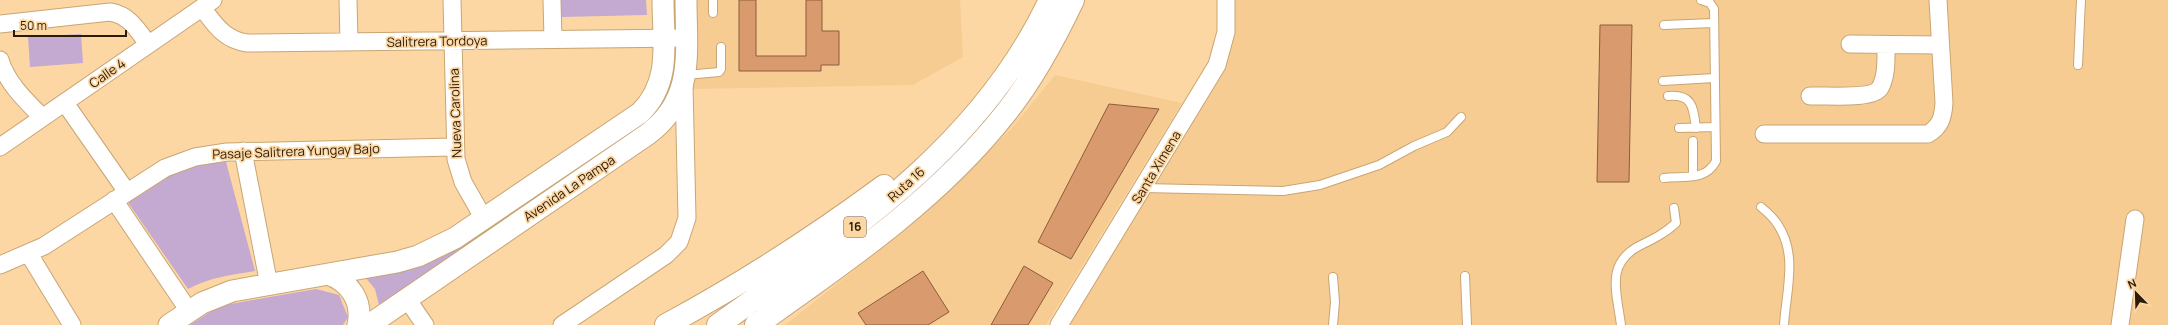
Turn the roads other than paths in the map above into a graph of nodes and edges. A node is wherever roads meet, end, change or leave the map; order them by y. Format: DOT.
graph roads {
  1 [pos="348,0"];
  2 [pos="452,0"];
  3 [pos="552,0"];
  4 [pos="663,0"];
  5 [pos="686,0"];
  6 [pos="713,0"];
  7 [pos="1050,0"];
  8 [pos="1073,0"];
  9 [pos="1226,0"];
  10 [pos="1701,0"];
  11 [pos="1938,0"];
  12 [pos="2081,0"];
  13 [pos="208,4"];
  14 [pos="713,13"];
  15 [pos="1713,23"];
  16 [pos="0,24"];
  17 [pos="1664,25"];
  18 [pos="664,38"];
  19 [pos="686,38"];
  20 [pos="553,39"];
  21 [pos="453,41"];
  22 [pos="349,42"];
  23 [pos="148,44"];
  24 [pos="1850,44"];
  25 [pos="1886,44"];
  26 [pos="1939,45"];
  27 [pos="721,47"];
  28 [pos="0,60"];
  29 [pos="2078,65"];
  30 [pos="1714,78"];
  31 [pos="685,79"];
  32 [pos="1663,81"];
  33 [pos="1668,96"];
  34 [pos="1810,96"];
  35 [pos="65,103"];
  36 [pos="978,113"];
  37 [pos="42,117"];
  38 [pos="1461,117"];
  39 [pos="1715,127"];
  40 [pos="1679,128"];
  41 [pos="1696,128"];
  42 [pos="1764,134"];
  43 [pos="1693,141"];
  44 [pos="0,147"];
  45 [pos="454,147"];
  46 [pos="243,151"];
  47 [pos="1693,175"];
  48 [pos="1664,178"];
  49 [pos="1143,188"];
  50 [pos="120,196"];
  51 [pos="1761,206"];
  52 [pos="1674,208"];
  53 [pos="484,219"];
  54 [pos="2135,219"];
  55 [pos="29,254"];
  56 [pos="0,265"];
  57 [pos="328,274"];
  58 [pos="1466,276"];
  59 [pos="1333,277"];
  60 [pos="269,285"];
  61 [pos="407,299"];
  62 [pos="189,311"];
  63 [pos="758,324"];
  64 [pos="72,325"];
  65 [pos="169,325"];
  66 [pos="358,325"];
  67 [pos="369,325"];
  68 [pos="425,325"];
  69 [pos="562,325"];
  70 [pos="666,325"];
  71 [pos="718,325"];
  72 [pos="1059,325"];
  73 [pos="1333,325"];
  74 [pos="1468,325"];
  75 [pos="1621,325"];
  76 [pos="1784,325"];
  77 [pos="2120,325"];
  1 -- 22 [label="street"];
  2 -- 21 [label="street, Nueva Carolina"];
  3 -- 20 [label="street"];
  4 -- 18 [label="street, Avenida La Pampa"];
  5 -- 19 [label="street, Avenida La Pampa"];
  6 -- 14 [label="lane"];
  7 -- 36 [label="highway, Ruta 16 / 16"];
  8 -- 63 [label="highway, Ruta 16 / 16"];
  9 -- 49 [label="street, Santa Ximena"];
  10 -- 15 [label="lane"];
  11 -- 26 [label="street"];
  12 -- 29 [label="lane"];
  13 -- 22 [label="street, Salitrera Tordoya"];
  13 -- 23 [label="street, Calle 4"];
  15 -- 17 [label="lane"];
  15 -- 30 [label="lane"];
  16 -- 23 [label="street"];
  18 -- 19 [label="street, Salitrera Tordoya"];
  18 -- 20 [label="street, Salitrera Tordoya"];
  18 -- 53 [label="street, Avenida La Pampa"];
  19 -- 31 [label="street, Avenida La Pampa"];
  20 -- 21 [label="street, Salitrera Tordoya"];
  21 -- 22 [label="street, Salitrera Tordoya"];
  21 -- 45 [label="street, Nueva Carolina"];
  23 -- 35 [label="street, Calle 4"];
  24 -- 25 [label="street"];
  25 -- 26 [label="street"];
  25 -- 34 [label="street"];
  26 -- 42 [label="street"];
  27 -- 31 [label="lane"];
  28 -- 37 [label="street"];
  30 -- 32 [label="lane"];
  30 -- 39 [label="lane"];
  31 -- 61 [label="street, Avenida La Pampa"];
  31 -- 69 [label="street"];
  33 -- 41 [label="lane"];
  35 -- 37 [label="street, Calle 4"];
  35 -- 50 [label="street"];
  36 -- 70 [label="highway"];
  36 -- 71 [label="highway, Ruta 16 / 16"];
  37 -- 44 [label="street, Calle 4"];
  38 -- 49 [label="lane"];
  39 -- 41 [label="lane"];
  39 -- 47 [label="lane"];
  40 -- 41 [label="lane"];
  43 -- 47 [label="lane"];
  45 -- 46 [label="street, Pasaje Salitrera Yungay Bajo"];
  45 -- 53 [label="street, Nueva Carolina"];
  46 -- 50 [label="street, Pasaje Salitrera Yungay Bajo"];
  46 -- 60 [label="street"];
  47 -- 48 [label="lane"];
  49 -- 72 [label="street, Santa Ximena"];
  50 -- 55 [label="street, Pasaje Salitrera Yungay Bajo"];
  50 -- 62 [label="street"];
  51 -- 76 [label="lane"];
  52 -- 75 [label="lane"];
  53 -- 57 [label="street, Avenida La Pampa"];
  54 -- 77 [label="street"];
  55 -- 56 [label="street, Pasaje Salitrera Yungay Bajo"];
  55 -- 64 [label="street"];
  57 -- 60 [label="street, Avenida La Pampa"];
  57 -- 66 [label="street"];
  58 -- 74 [label="lane"];
  59 -- 73 [label="lane"];
  60 -- 62 [label="street, Avenida La Pampa"];
  61 -- 67 [label="street, Avenida La Pampa"];
  61 -- 68 [label="street"];
  62 -- 65 [label="street, Avenida La Pampa"];
}
